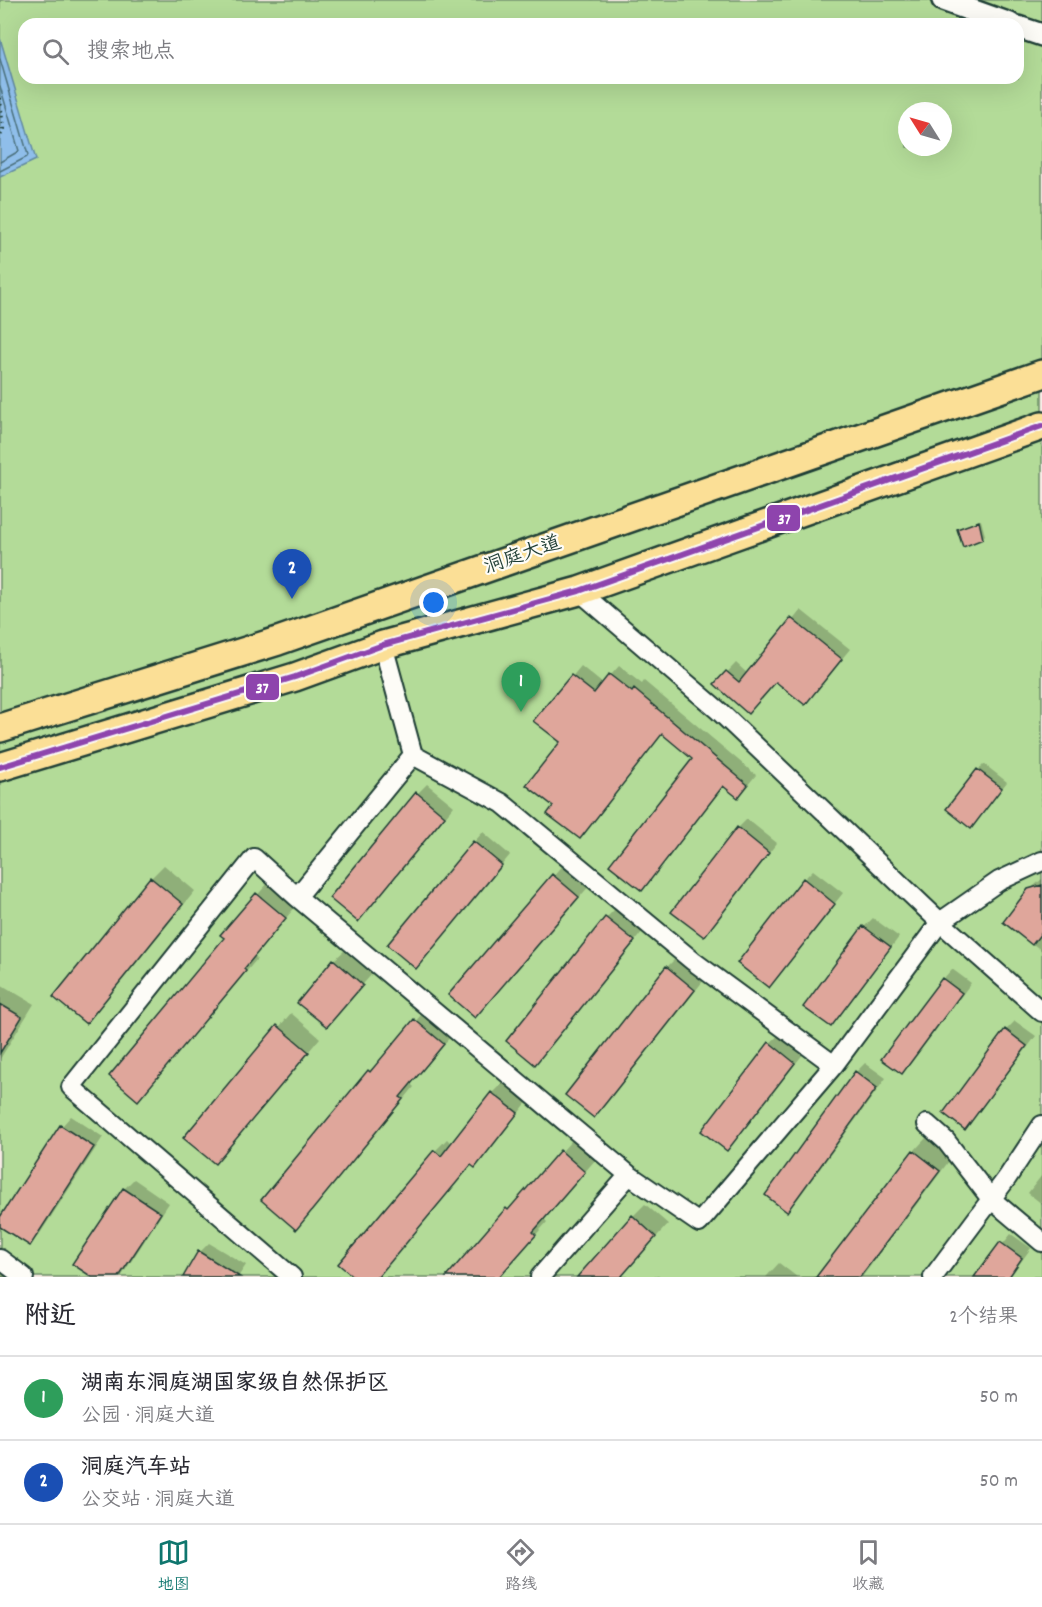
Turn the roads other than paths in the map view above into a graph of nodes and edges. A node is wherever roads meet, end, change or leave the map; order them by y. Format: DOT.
graph roads {
  1 [pos="943,0"];
  2 [pos="993,18"];
  3 [pos="1024,29"];
  4 [pos="1042,35"];
  5 [pos="1042,374"];
  6 [pos="1042,426"];
  7 [pos="579,591"];
  8 [pos="383,645"];
  9 [pos="0,728"];
  10 [pos="413,755"];
  11 [pos="0,767"];
  12 [pos="1042,861"];
  13 [pos="297,897"];
  14 [pos="940,922"];
  15 [pos="1042,1012"];
  16 [pos="834,1065"];
  17 [pos="927,1124"];
  18 [pos="1042,1125"];
  19 [pos="629,1175"];
  20 [pos="991,1199"];
  21 [pos="1042,1242"];
  22 [pos="0,1258"];
  23 [pos="24,1277"];
  24 [pos="292,1277"];
  25 [pos="540,1277"];
  26 [pos="933,1277"];
  1 -- 2 [label="street"];
  3 -- 4 [label="street"];
  5 -- 9 [label="main road, 洞庭大道"];
  6 -- 7 [label="main road"];
  7 -- 8 [label="main road"];
  7 -- 14 [label="street"];
  8 -- 10 [label="street"];
  8 -- 11 [label="main road"];
  10 -- 13 [label="street"];
  10 -- 16 [label="street"];
  12 -- 14 [label="street"];
  13 -- 19 [label="street"];
  13 -- 24 [label="street"];
  14 -- 15 [label="street"];
  14 -- 16 [label="street"];
  16 -- 19 [label="street"];
  17 -- 20 [label="street"];
  18 -- 20 [label="street"];
  19 -- 25 [label="street"];
  20 -- 21 [label="street"];
  20 -- 26 [label="street"];
  22 -- 23 [label="street"];
}
